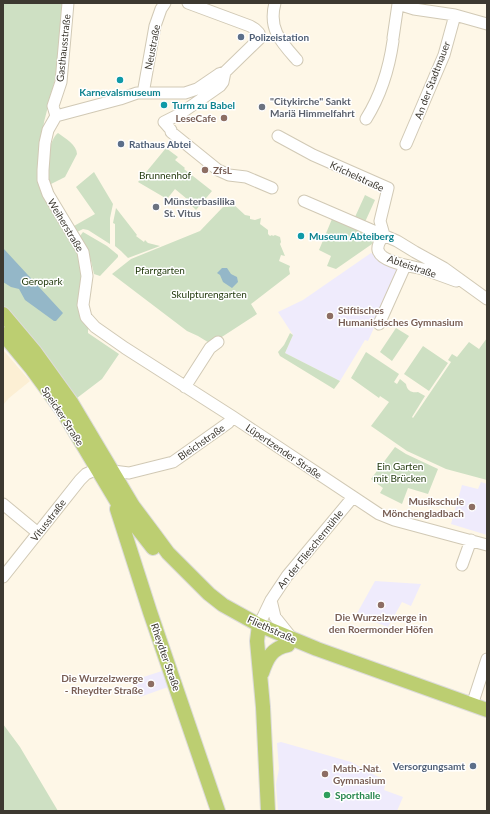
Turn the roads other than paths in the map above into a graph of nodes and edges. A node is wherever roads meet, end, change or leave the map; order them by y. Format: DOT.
graph roads {
  1 [pos="68,3"];
  2 [pos="165,3"];
  3 [pos="188,3"];
  4 [pos="275,3"];
  5 [pos="455,15"];
  6 [pos="487,24"];
  7 [pos="274,28"];
  8 [pos="259,33"];
  9 [pos="297,60"];
  10 [pos="225,72"];
  11 [pos="144,93"];
  12 [pos="56,116"];
  13 [pos="366,119"];
  14 [pos="282,138"];
  15 [pos="406,144"];
  16 [pos="272,188"];
  17 [pos="304,201"];
  18 [pos="384,235"];
  19 [pos="405,266"];
  20 [pos="464,283"];
  21 [pos="487,299"];
  22 [pos="3,314"];
  23 [pos="379,324"];
  24 [pos="95,327"];
  25 [pos="3,334"];
  26 [pos="218,342"];
  27 [pos="185,387"];
  28 [pos="233,417"];
  29 [pos="97,469"];
  30 [pos="113,471"];
  31 [pos="353,497"];
  32 [pos="117,502"];
  33 [pos="3,504"];
  34 [pos="38,533"];
  35 [pos="471,540"];
  36 [pos="487,545"];
  37 [pos="462,565"];
  38 [pos="3,577"];
  39 [pos="271,600"];
  40 [pos="258,629"];
  41 [pos="290,641"];
  42 [pos="487,659"];
  43 [pos="262,675"];
  44 [pos="472,705"];
  45 [pos="487,710"];
  46 [pos="487,717"];
  47 [pos="218,811"];
  48 [pos="268,811"];
  1 -- 12 [label="street, Gasthausstraße"];
  2 -- 11 [label="street, Neustraße"];
  3 -- 8 [label="street"];
  4 -- 7 [label="street"];
  5 -- 6 [label="street"];
  5 -- 13 [label="street"];
  5 -- 15 [label="street, An der Stadtmauer"];
  7 -- 8 [label="street"];
  7 -- 9 [label="street"];
  8 -- 10 [label="street"];
  10 -- 11 [label="street"];
  10 -- 16 [label="street"];
  11 -- 12 [label="street"];
  12 -- 24 [label="street, Weiherstraße"];
  14 -- 18 [label="street, Krichelstraße"];
  17 -- 18 [label="street, Abteistraße"];
  18 -- 19 [label="street, Abteistraße"];
  18 -- 20 [label="street, Abteistraße"];
  19 -- 20 [label="street, Abteistraße"];
  19 -- 23 [label="street"];
  20 -- 21 [label="street, Abteistraße"];
  22 -- 30 [label="main road, Speicker Straße"];
  24 -- 27 [label="street, Lüpertzender Straße"];
  25 -- 29 [label="main road, Speicker Straße"];
  26 -- 27 [label="street"];
  27 -- 28 [label="street, Lüpertzender Straße"];
  28 -- 30 [label="street, Bleichstraße"];
  28 -- 31 [label="street, Lüpertzender Straße"];
  29 -- 30 [label="street, Bleichstraße"];
  29 -- 32 [label="main road, Speicker Straße"];
  29 -- 34 [label="street, Vitusstraße"];
  30 -- 40 [label="main road, Fliethstraße"];
  31 -- 35 [label="street, Lüpertzender Straße"];
  31 -- 39 [label="street, An der Flieschermühle"];
  32 -- 40 [label="main road, Fliethstraße"];
  32 -- 47 [label="main road, Rheydter Straße"];
  33 -- 34 [label="street"];
  34 -- 38 [label="street, Vitusstraße"];
  35 -- 36 [label="street, Lüpertzender Straße"];
  35 -- 37 [label="street"];
  39 -- 40 [label="street, An der Flieschermühle"];
  39 -- 41 [label="street"];
  40 -- 41 [label="main road, Fliethstraße"];
  40 -- 43 [label="main road"];
  41 -- 43 [label="main road"];
  41 -- 44 [label="main road, Fliethstraße"];
  41 -- 46 [label="main road, Fliethstraße"];
  42 -- 44 [label="street"];
  43 -- 48 [label="main road"];
  44 -- 45 [label="main road, Fliethstraße"];
}
